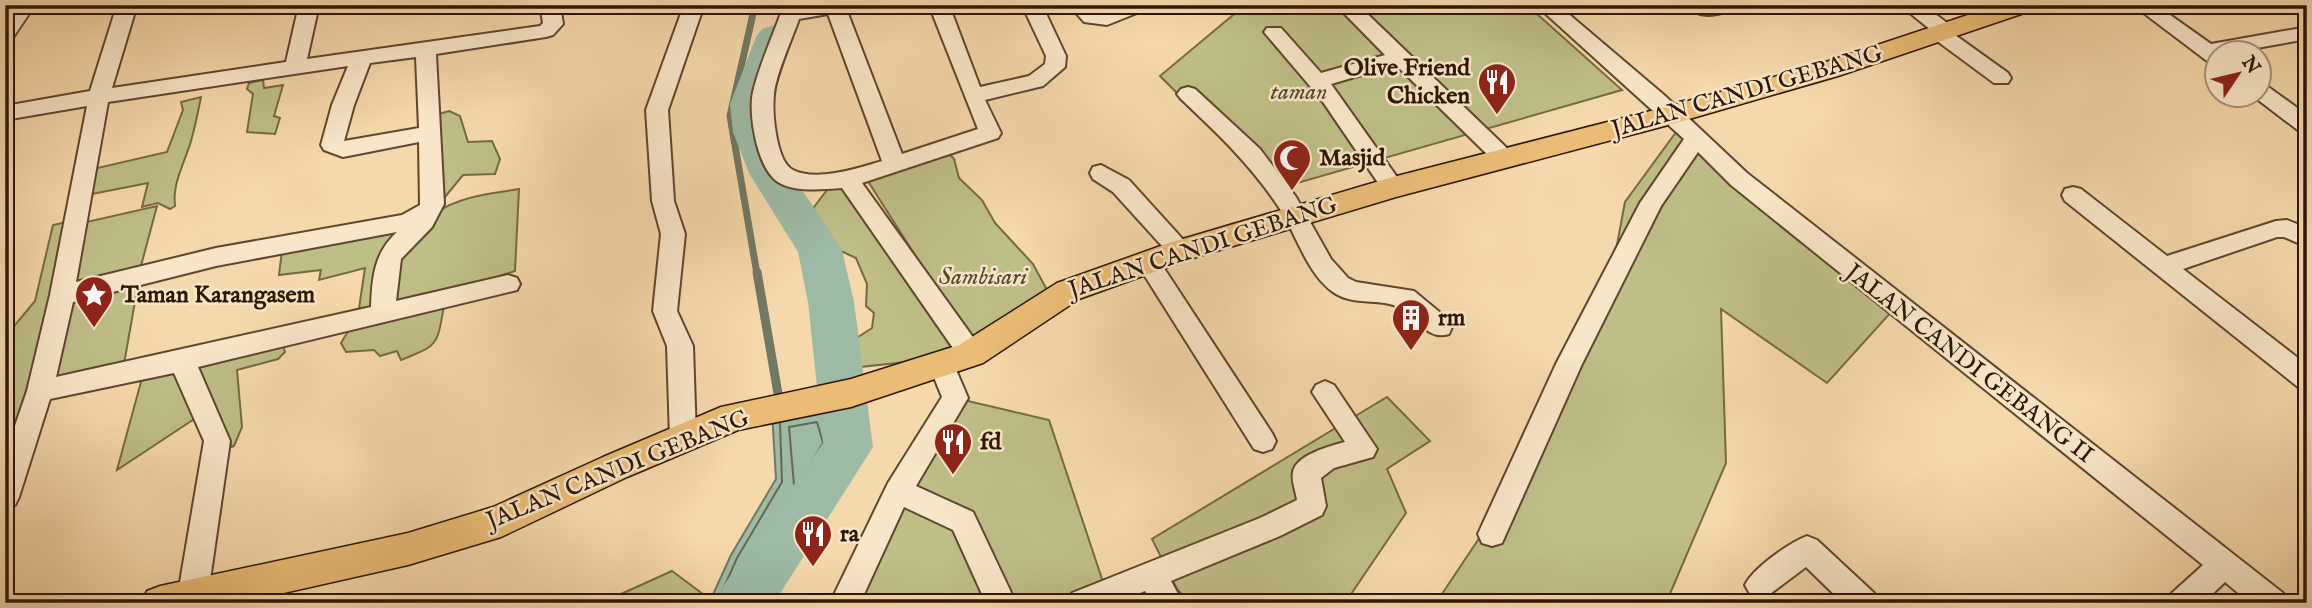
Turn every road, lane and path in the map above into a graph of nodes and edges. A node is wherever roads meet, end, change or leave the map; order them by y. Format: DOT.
graph roads {
  1 [pos="24,5"];
  2 [pos="127,5"];
  3 [pos="309,5"];
  4 [pos="550,5"];
  5 [pos="694,5"];
  6 [pos="939,5"];
  7 [pos="1032,5"];
  8 [pos="1079,5"];
  9 [pos="1140,5"];
  10 [pos="1346,5"];
  11 [pos="1546,5"];
  12 [pos="1730,5"];
  13 [pos="1910,5"];
  14 [pos="2024,5"];
  15 [pos="2143,5"];
  16 [pos="1696,6"];
  17 [pos="842,7"];
  18 [pos="792,9"];
  19 [pos="1274,32"];
  20 [pos="1944,33"];
  21 [pos="2307,33"];
  22 [pos="5,35"];
  23 [pos="2274,41"];
  24 [pos="2204,49"];
  25 [pos="426,50"];
  26 [pos="1401,57"];
  27 [pos="361,60"];
  28 [pos="295,66"];
  29 [pos="2001,78"];
  30 [pos="1317,81"];
  31 [pos="1188,94"];
  32 [pos="99,96"];
  33 [pos="973,96"];
  34 [pos="2274,101"];
  35 [pos="5,113"];
  36 [pos="1672,115"];
  37 [pos="2307,126"];
  38 [pos="430,132"];
  39 [pos="1696,139"];
  40 [pos="1506,159"];
  41 [pos="895,165"];
  42 [pos="1101,173"];
  43 [pos="848,180"];
  44 [pos="1393,187"];
  45 [pos="2073,195"];
  46 [pos="433,204"];
  47 [pos="1294,216"];
  48 [pos="2307,238"];
  49 [pos="1180,251"];
  50 [pos="1148,262"];
  51 [pos="2162,267"];
  52 [pos="508,284"];
  53 [pos="62,295"];
  54 [pos="383,314"];
  55 [pos="1440,327"];
  56 [pos="971,354"];
  57 [pos="181,361"];
  58 [pos="942,365"];
  59 [pos="2307,380"];
  60 [pos="40,391"];
  61 [pos="1325,392"];
  62 [pos="683,438"];
  63 [pos="1263,441"];
  64 [pos="898,491"];
  65 [pos="5,497"];
  66 [pos="1492,534"];
  67 [pos="2223,565"];
  68 [pos="1151,574"];
  69 [pos="1760,584"];
  70 [pos="251,593"];
  71 [pos="177,598"];
  72 [pos="845,603"];
  73 [pos="1001,603"];
  74 [pos="1082,603"];
  75 [pos="1168,603"];
  76 [pos="1864,603"];
  77 [pos="2182,603"];
  78 [pos="2273,603"];
  1 -- 22 [label="street"];
  2 -- 32 [label="street"];
  3 -- 28 [label="street"];
  4 -- 25 [label="street"];
  5 -- 62 [label="street"];
  6 -- 33 [label="street"];
  7 -- 33 [label="street"];
  8 -- 9 [label="street"];
  10 -- 26 [label="street"];
  11 -- 36 [label="street, JALAN CANDI GEBANG II"];
  12 -- 16 [label="street"];
  13 -- 20 [label="street"];
  14 -- 20 [label="main road, JALAN CANDI GEBANG"];
  15 -- 24 [label="street"];
  17 -- 18 [label="street"];
  17 -- 41 [label="street"];
  18 -- 43 [label="street"];
  19 -- 30 [label="street"];
  20 -- 29 [label="street"];
  20 -- 36 [label="main road, JALAN CANDI GEBANG"];
  21 -- 23 [label="street"];
  25 -- 27 [label="street"];
  25 -- 38 [label="street"];
  26 -- 30 [label="street"];
  26 -- 40 [label="street"];
  27 -- 28 [label="street"];
  27 -- 38 [label="street"];
  28 -- 32 [label="street"];
  30 -- 44 [label="street"];
  31 -- 47 [label="street"];
  32 -- 35 [label="street"];
  32 -- 53 [label="street"];
  33 -- 41 [label="street"];
  34 -- 37 [label="street"];
  36 -- 39 [label="street, JALAN CANDI GEBANG II"];
  36 -- 40 [label="main road, JALAN CANDI GEBANG"];
  38 -- 46 [label="street"];
  39 -- 66 [label="street"];
  39 -- 67 [label="street, JALAN CANDI GEBANG II"];
  40 -- 44 [label="main road, JALAN CANDI GEBANG"];
  41 -- 43 [label="street"];
  42 -- 49 [label="street"];
  43 -- 56 [label="street"];
  44 -- 47 [label="main road, JALAN CANDI GEBANG"];
  45 -- 51 [label="street"];
  46 -- 53 [label="street"];
  46 -- 54 [label="street"];
  47 -- 49 [label="main road, JALAN CANDI GEBANG"];
  47 -- 55 [label="street"];
  48 -- 51 [label="street"];
  49 -- 50 [label="main road, JALAN CANDI GEBANG"];
  50 -- 56 [label="main road, JALAN CANDI GEBANG"];
  50 -- 63 [label="street"];
  51 -- 59 [label="street"];
  52 -- 54 [label="street"];
  53 -- 60 [label="street"];
  54 -- 57 [label="street"];
  56 -- 58 [label="main road, JALAN CANDI GEBANG"];
  57 -- 60 [label="street"];
  57 -- 71 [label="street"];
  58 -- 62 [label="main road, JALAN CANDI GEBANG"];
  58 -- 64 [label="street"];
  60 -- 65 [label="street"];
  61 -- 68 [label="street"];
  62 -- 70 [label="main road, JALAN CANDI GEBANG"];
  64 -- 72 [label="street"];
  64 -- 73 [label="street"];
  67 -- 77 [label="street"];
  67 -- 78 [label="street, JALAN CANDI GEBANG II"];
  68 -- 74 [label="street"];
  68 -- 75 [label="street"];
  69 -- 76 [label="street"];
  70 -- 71 [label="main road, JALAN CANDI GEBANG"];
}
